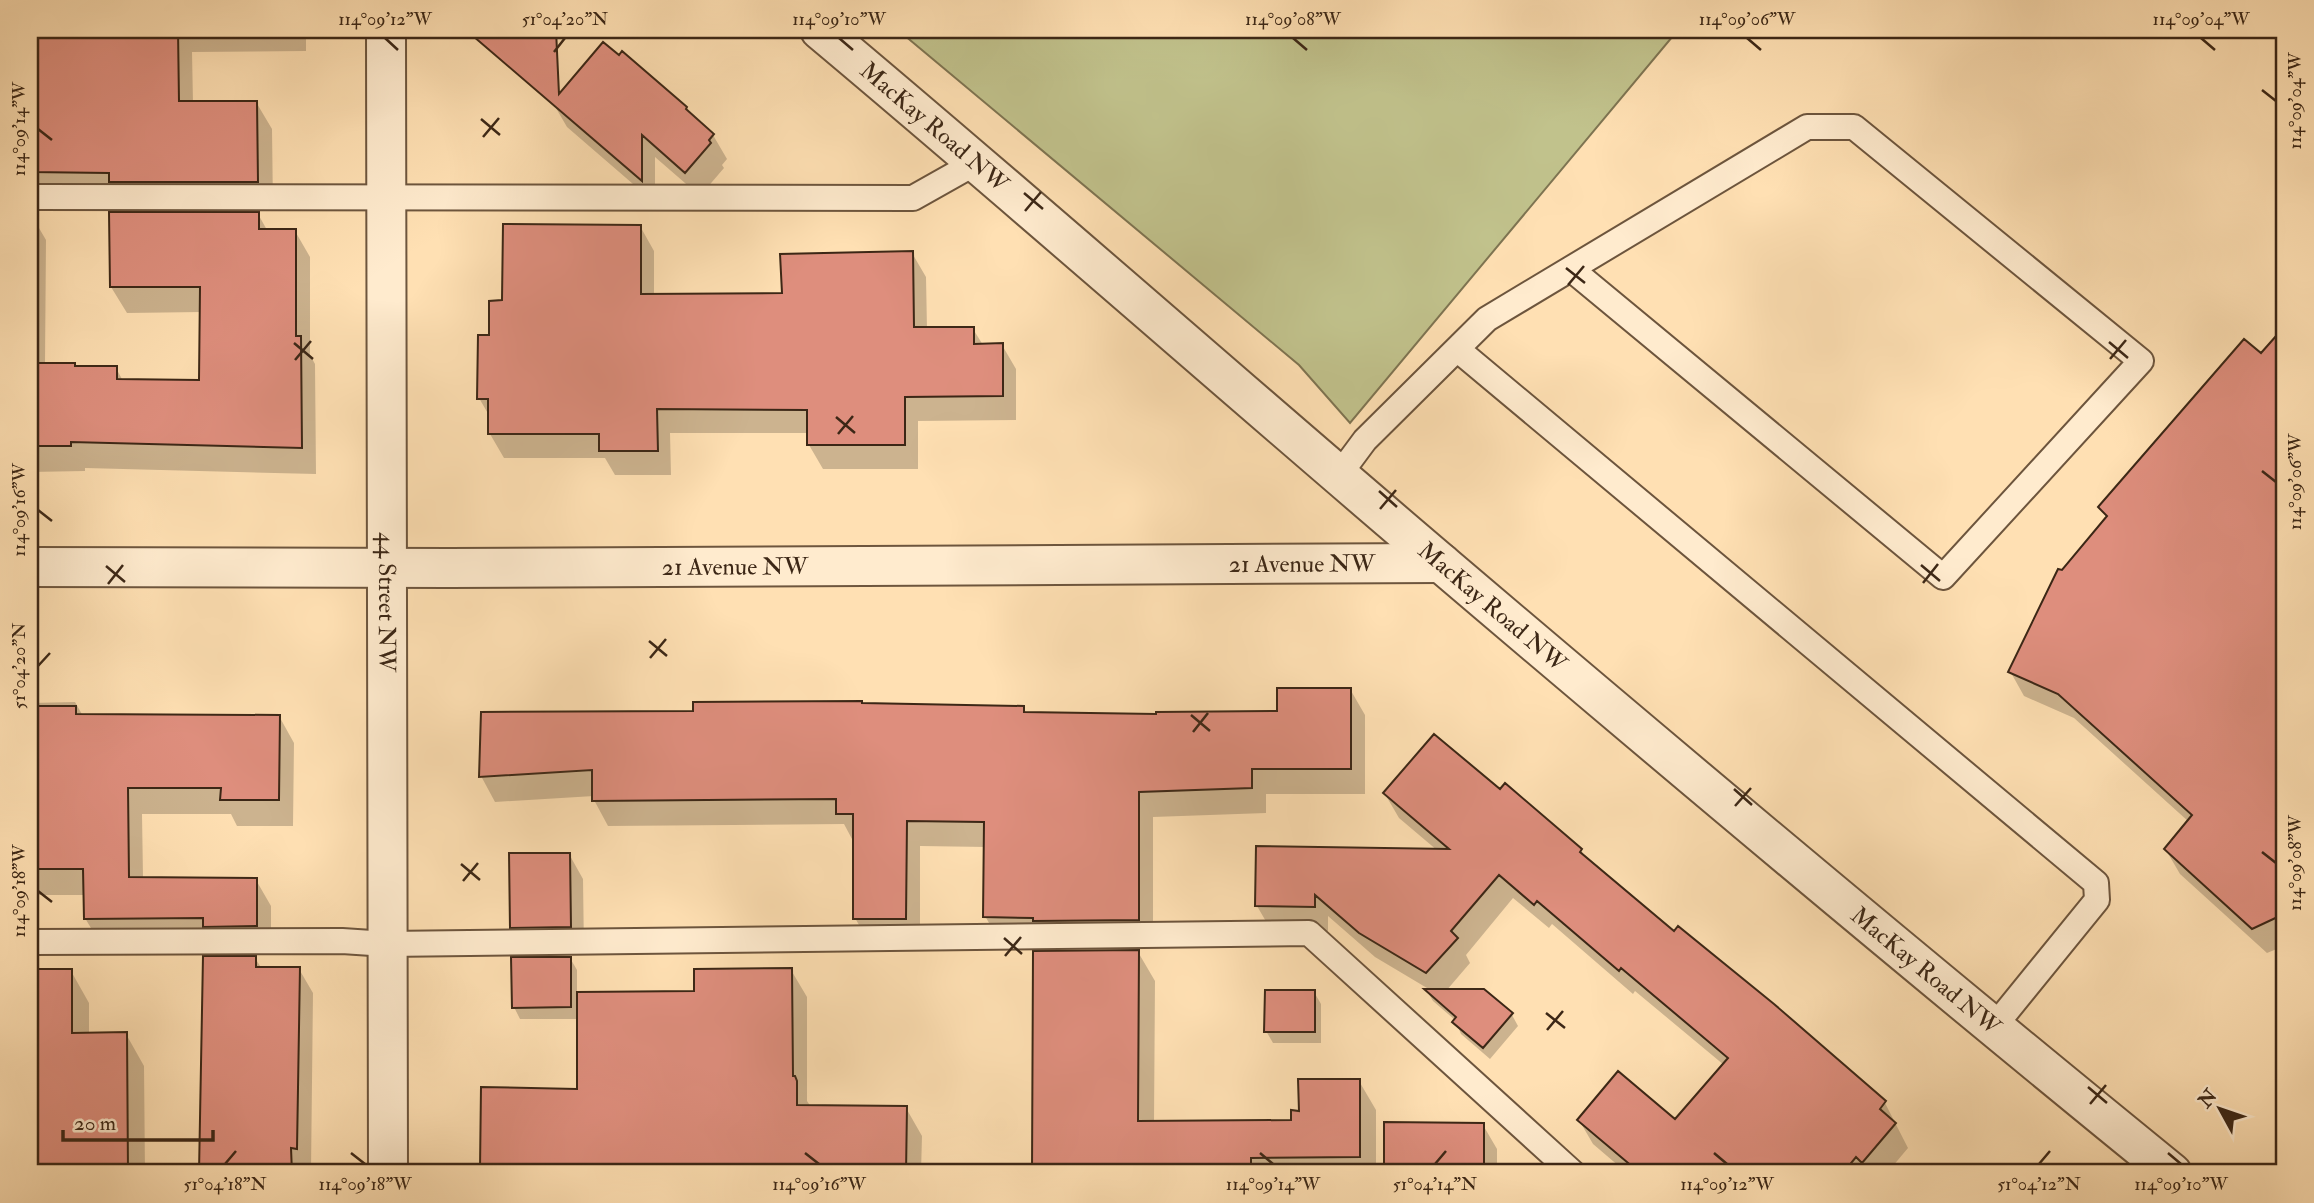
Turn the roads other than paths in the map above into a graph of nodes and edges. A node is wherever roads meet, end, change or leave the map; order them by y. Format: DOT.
graph roads {
  1 [pos="386,30"];
  2 [pos="820,30"];
  3 [pos="978,162"];
  4 [pos="30,197"];
  5 [pos="388,198"];
  6 [pos="1571,269"];
  7 [pos="1457,349"];
  8 [pos="1339,475"];
  9 [pos="1441,563"];
  10 [pos="30,567"];
  11 [pos="386,568"];
  12 [pos="30,942"];
  13 [pos="387,944"];
  14 [pos="1993,1028"];
  15 [pos="388,1173"];
  16 [pos="1573,1173"];
  17 [pos="2172,1173"];
  1 -- 5 [label="street, 44 Street NW"];
  2 -- 3 [label="street, MacKay Road NW"];
  3 -- 5 [label="lane"];
  3 -- 8 [label="street, MacKay Road NW"];
  4 -- 5 [label="lane"];
  5 -- 11 [label="street, 44 Street NW"];
  6 -- 6 [label="lane"];
  6 -- 7 [label="lane"];
  7 -- 8 [label="lane"];
  7 -- 14 [label="lane"];
  8 -- 9 [label="street, MacKay Road NW"];
  9 -- 11 [label="street, 21 Avenue NW"];
  9 -- 14 [label="street, MacKay Road NW"];
  10 -- 11 [label="street, 21 Avenue NW"];
  11 -- 13 [label="street, 44 Street NW"];
  12 -- 13 [label="lane"];
  13 -- 15 [label="street, 44 Street NW"];
  13 -- 16 [label="lane"];
  14 -- 17 [label="street, MacKay Road NW"];
}
